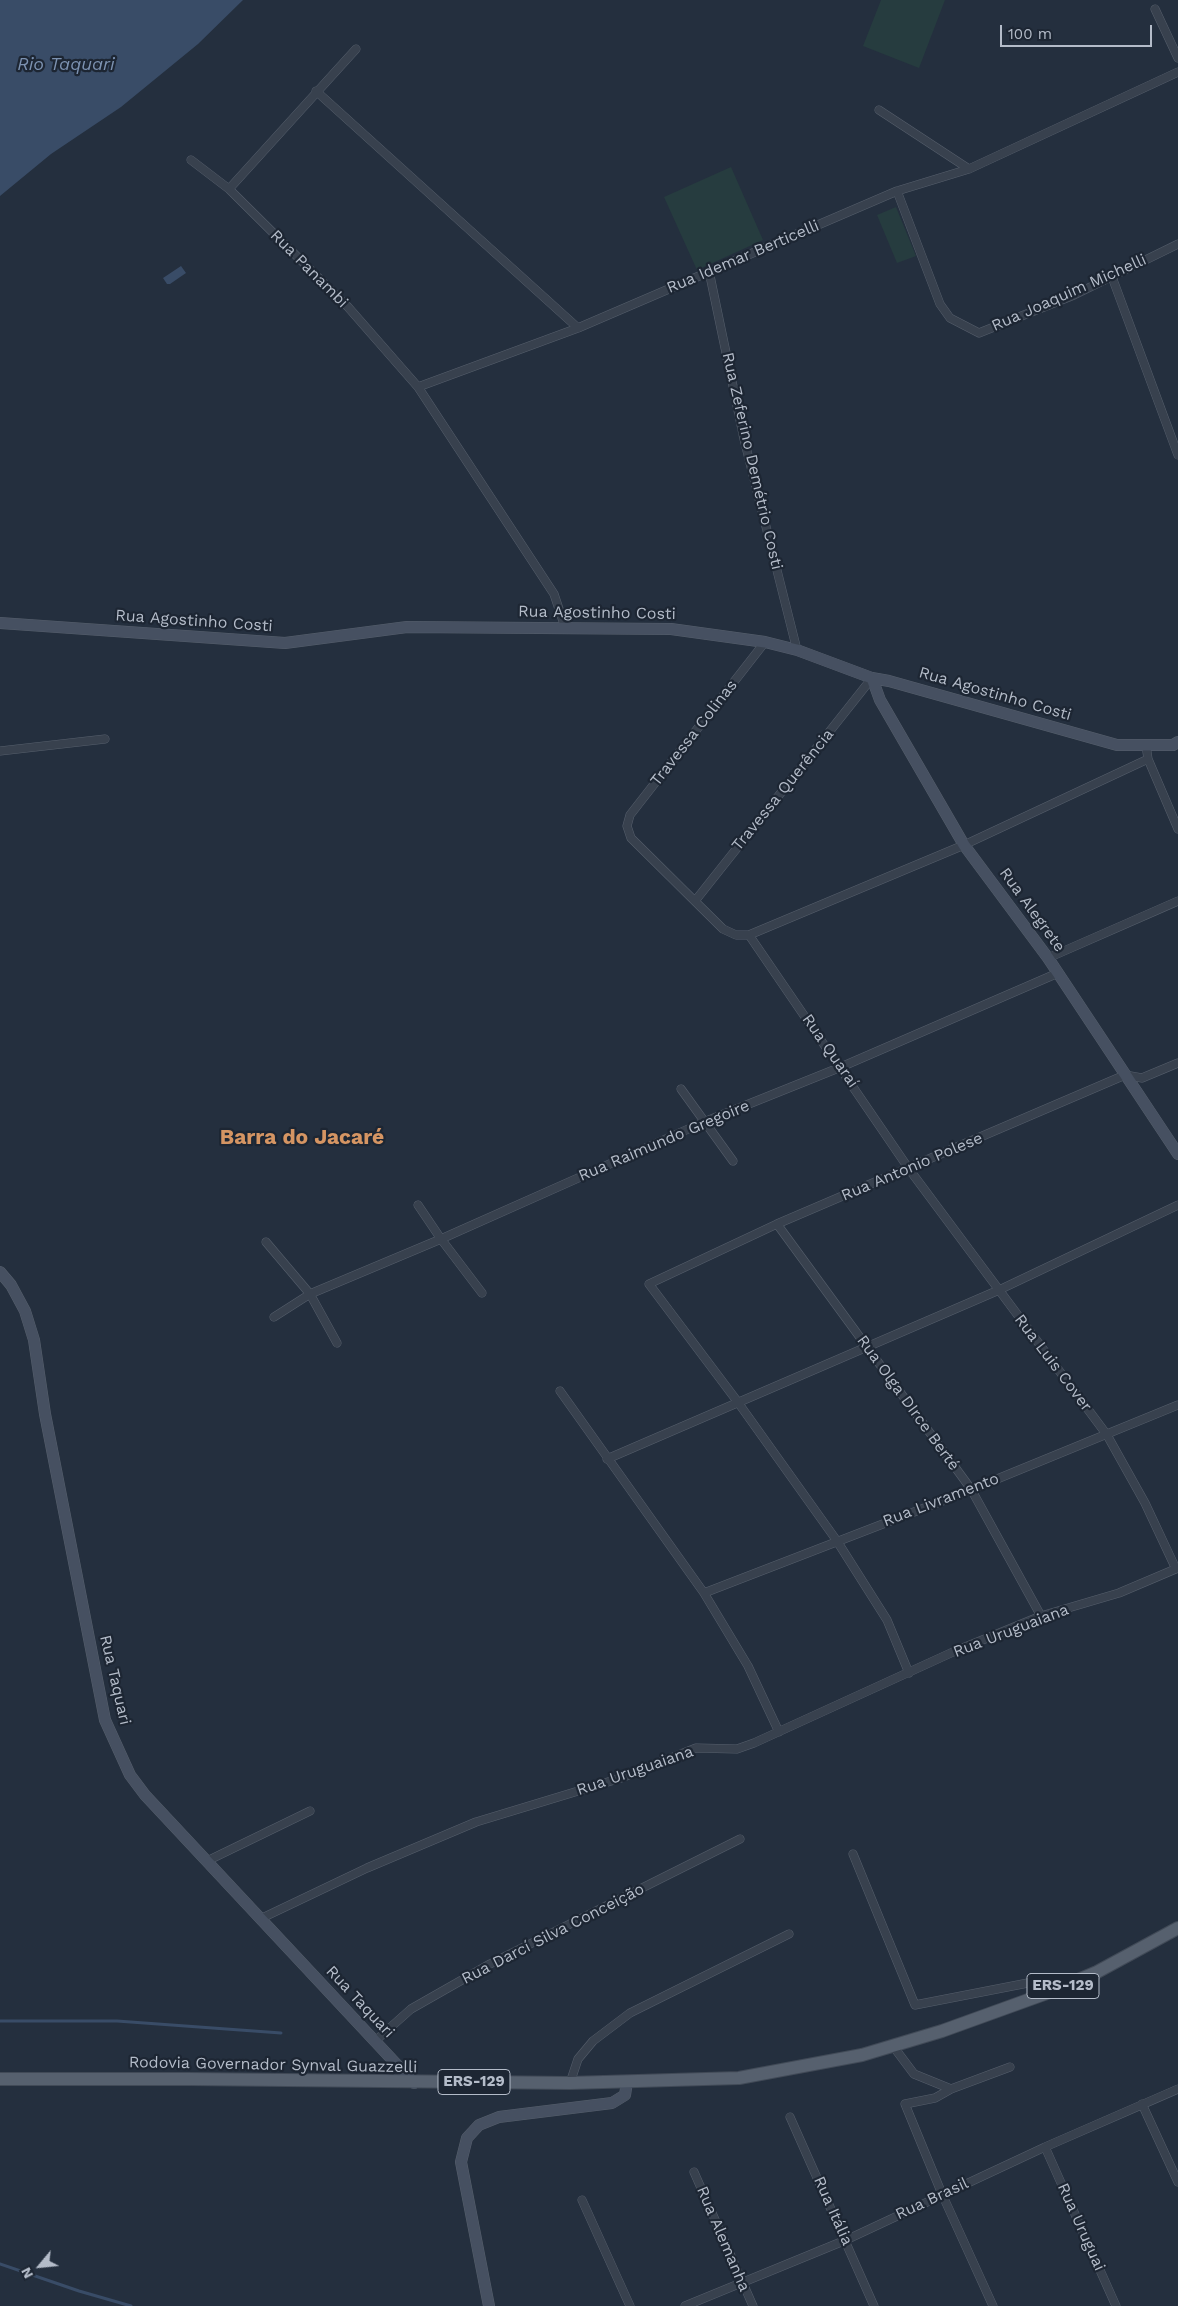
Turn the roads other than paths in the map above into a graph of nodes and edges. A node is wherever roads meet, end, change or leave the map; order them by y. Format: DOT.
graph roads {
  1 [pos="1155,9"];
  2 [pos="356,49"];
  3 [pos="1178,58"];
  4 [pos="1178,72"];
  5 [pos="316,92"];
  6 [pos="879,110"];
  7 [pos="191,160"];
  8 [pos="969,169"];
  9 [pos="229,189"];
  10 [pos="897,191"];
  11 [pos="1178,244"];
  12 [pos="709,271"];
  13 [pos="1112,277"];
  14 [pos="578,328"];
  15 [pos="418,387"];
  16 [pos="1178,455"];
  17 [pos="0,623"];
  18 [pos="565,627"];
  19 [pos="765,642"];
  20 [pos="797,650"];
  21 [pos="872,678"];
  22 [pos="105,739"];
  23 [pos="1178,742"];
  24 [pos="1146,745"];
  25 [pos="0,751"];
  26 [pos="1148,759"];
  27 [pos="1178,829"];
  28 [pos="964,845"];
  29 [pos="694,901"];
  30 [pos="1178,901"];
  31 [pos="749,935"];
  32 [pos="1048,958"];
  33 [pos="1058,973"];
  34 [pos="1178,1063"];
  35 [pos="841,1066"];
  36 [pos="1125,1075"];
  37 [pos="681,1089"];
  38 [pos="704,1122"];
  39 [pos="1178,1154"];
  40 [pos="733,1161"];
  41 [pos="910,1169"];
  42 [pos="418,1205"];
  43 [pos="1178,1205"];
  44 [pos="778,1224"];
  45 [pos="441,1239"];
  46 [pos="266,1242"];
  47 [pos="0,1272"];
  48 [pos="999,1290"];
  49 [pos="482,1293"];
  50 [pos="310,1294"];
  51 [pos="274,1317"];
  52 [pos="338,1343"];
  53 [pos="867,1347"];
  54 [pos="560,1391"];
  55 [pos="738,1402"];
  56 [pos="1178,1405"];
  57 [pos="1107,1435"];
  58 [pos="607,1459"];
  59 [pos="971,1489"];
  60 [pos="837,1541"];
  61 [pos="1177,1569"];
  62 [pos="704,1593"];
  63 [pos="1041,1616"];
  64 [pos="909,1672"];
  65 [pos="779,1732"];
  66 [pos="310,1811"];
  67 [pos="740,1839"];
  68 [pos="853,1854"];
  69 [pos="207,1861"];
  70 [pos="260,1918"];
  71 [pos="1178,1928"];
  72 [pos="789,1934"];
  73 [pos="1050,1992"];
  74 [pos="374,2042"];
  75 [pos="893,2046"];
  76 [pos="1010,2067"];
  77 [pos="0,2080"];
  78 [pos="627,2082"];
  79 [pos="414,2083"];
  80 [pos="570,2083"];
  81 [pos="951,2089"];
  82 [pos="1178,2089"];
  83 [pos="1142,2104"];
  84 [pos="790,2117"];
  85 [pos="1046,2147"];
  86 [pos="694,2172"];
  87 [pos="1178,2182"];
  88 [pos="942,2194"];
  89 [pos="582,2200"];
  90 [pos="846,2240"];
  91 [pos="742,2281"];
  92 [pos="489,2306"];
  93 [pos="630,2306"];
  94 [pos="685,2306"];
  95 [pos="753,2306"];
  96 [pos="874,2306"];
  97 [pos="993,2306"];
  98 [pos="1116,2306"];
  1 -- 3 [label="street"];
  2 -- 5 [label="street"];
  4 -- 8 [label="street, Rua Idemar Berticelli"];
  5 -- 9 [label="street"];
  5 -- 14 [label="street"];
  6 -- 8 [label="street"];
  7 -- 9 [label="street, Rua Panambi"];
  8 -- 10 [label="street, Rua Idemar Berticelli"];
  9 -- 15 [label="street, Rua Panambi"];
  10 -- 12 [label="street, Rua Idemar Berticelli"];
  10 -- 13 [label="street, Rua Joaquim Michelli"];
  11 -- 13 [label="street, Rua Joaquim Michelli"];
  12 -- 14 [label="street, Rua Idemar Berticelli"];
  12 -- 20 [label="street, Rua Zeferino Demétrio Costi"];
  13 -- 16 [label="street"];
  14 -- 15 [label="street, Rua Idemar Berticelli"];
  15 -- 18 [label="street, Rua Panambi"];
  17 -- 18 [label="street, Rua Agostinho Costi"];
  18 -- 19 [label="street, Rua Agostinho Costi"];
  19 -- 20 [label="street, Rua Agostinho Costi"];
  19 -- 29 [label="street, Travessa Colinas"];
  20 -- 21 [label="street, Rua Agostinho Costi"];
  21 -- 24 [label="street, Rua Agostinho Costi"];
  21 -- 28 [label="street, Rua Alegrete"];
  21 -- 29 [label="street, Travessa Querência"];
  22 -- 25 [label="street"];
  23 -- 24 [label="street, Rua Agostinho Costi"];
  24 -- 26 [label="street"];
  26 -- 27 [label="street"];
  26 -- 28 [label="street"];
  28 -- 31 [label="street"];
  28 -- 32 [label="street, Rua Alegrete"];
  29 -- 31 [label="street"];
  30 -- 32 [label="street"];
  31 -- 35 [label="street, Rua Quaraí"];
  32 -- 33 [label="street, Rua Alegrete"];
  33 -- 35 [label="street, Rua Raimundo Gregoire"];
  33 -- 36 [label="street, Rua Alegrete"];
  34 -- 36 [label="street, Rua Antonio Polese"];
  35 -- 38 [label="street, Rua Raimundo Gregoire"];
  35 -- 41 [label="street, Rua Quaraí"];
  36 -- 39 [label="street, Rua Alegrete"];
  36 -- 41 [label="street, Rua Antonio Polese"];
  37 -- 38 [label="street"];
  38 -- 40 [label="street"];
  38 -- 45 [label="street, Rua Raimundo Gregoire"];
  41 -- 44 [label="street, Rua Antonio Polese"];
  41 -- 48 [label="street, Rua Luis Cover"];
  42 -- 45 [label="street"];
  43 -- 48 [label="street"];
  44 -- 53 [label="street, Rua Olga DIrce Berté"];
  44 -- 55 [label="street, Rua Antonio Polese"];
  45 -- 49 [label="street"];
  45 -- 50 [label="street, Rua Raimundo Gregoire"];
  46 -- 50 [label="street"];
  47 -- 69 [label="street, Rua Taquari"];
  48 -- 53 [label="street"];
  48 -- 57 [label="street, Rua Luis Cover"];
  50 -- 51 [label="street, Rua Raimundo Gregoire"];
  50 -- 52 [label="street"];
  53 -- 55 [label="street"];
  53 -- 59 [label="street, Rua Olga DIrce Berté"];
  54 -- 58 [label="street"];
  55 -- 58 [label="street"];
  55 -- 60 [label="street"];
  56 -- 57 [label="street, Rua Livramento"];
  57 -- 59 [label="street, Rua Livramento"];
  57 -- 61 [label="street, Rua Luis Cover"];
  58 -- 62 [label="street"];
  59 -- 60 [label="street, Rua Livramento"];
  59 -- 63 [label="street, Rua Olga DIrce Berté"];
  60 -- 62 [label="street, Rua Livramento"];
  60 -- 64 [label="street"];
  61 -- 63 [label="street, Rua Uruguaiana"];
  62 -- 65 [label="street"];
  63 -- 64 [label="street, Rua Uruguaiana"];
  64 -- 65 [label="street, Rua Uruguaiana"];
  65 -- 70 [label="street, Rua Uruguaiana"];
  66 -- 69 [label="street"];
  67 -- 74 [label="street, Rua Darcí Silva Conceição"];
  68 -- 73 [label="street"];
  69 -- 70 [label="street, Rua Taquari"];
  70 -- 74 [label="street, Rua Taquari"];
  71 -- 73 [label="main road, Rodovia Governador Synval Guazzelli / ERS-129"];
  72 -- 80 [label="street"];
  73 -- 75 [label="main road, Rodovia Governador Synval Guazzelli / ERS-129"];
  74 -- 79 [label="street, Rua Taquari"];
  75 -- 78 [label="main road, Rodovia Governador Synval Guazzelli / ERS-129"];
  75 -- 81 [label="street"];
  76 -- 81 [label="street"];
  77 -- 79 [label="main road, Rodovia Governador Synval Guazzelli / ERS-129"];
  78 -- 80 [label="main road, Rodovia Governador Synval Guazzelli / ERS-129"];
  78 -- 92 [label="street"];
  79 -- 80 [label="main road, Rodovia Governador Synval Guazzelli / ERS-129"];
  81 -- 88 [label="street"];
  82 -- 83 [label="street, Rua Brasil"];
  83 -- 85 [label="street, Rua Brasil"];
  83 -- 87 [label="street"];
  84 -- 90 [label="street, Rua Itália"];
  85 -- 88 [label="street, Rua Brasil"];
  85 -- 98 [label="street, Rua Uruguai"];
  86 -- 91 [label="street, Rua Alemanha"];
  88 -- 90 [label="street, Rua Brasil"];
  88 -- 97 [label="street"];
  89 -- 93 [label="street"];
  90 -- 91 [label="street, Rua Brasil"];
  90 -- 96 [label="street, Rua Itália"];
  91 -- 94 [label="street, Rua Brasil"];
  91 -- 95 [label="street, Rua Alemanha"];
}
